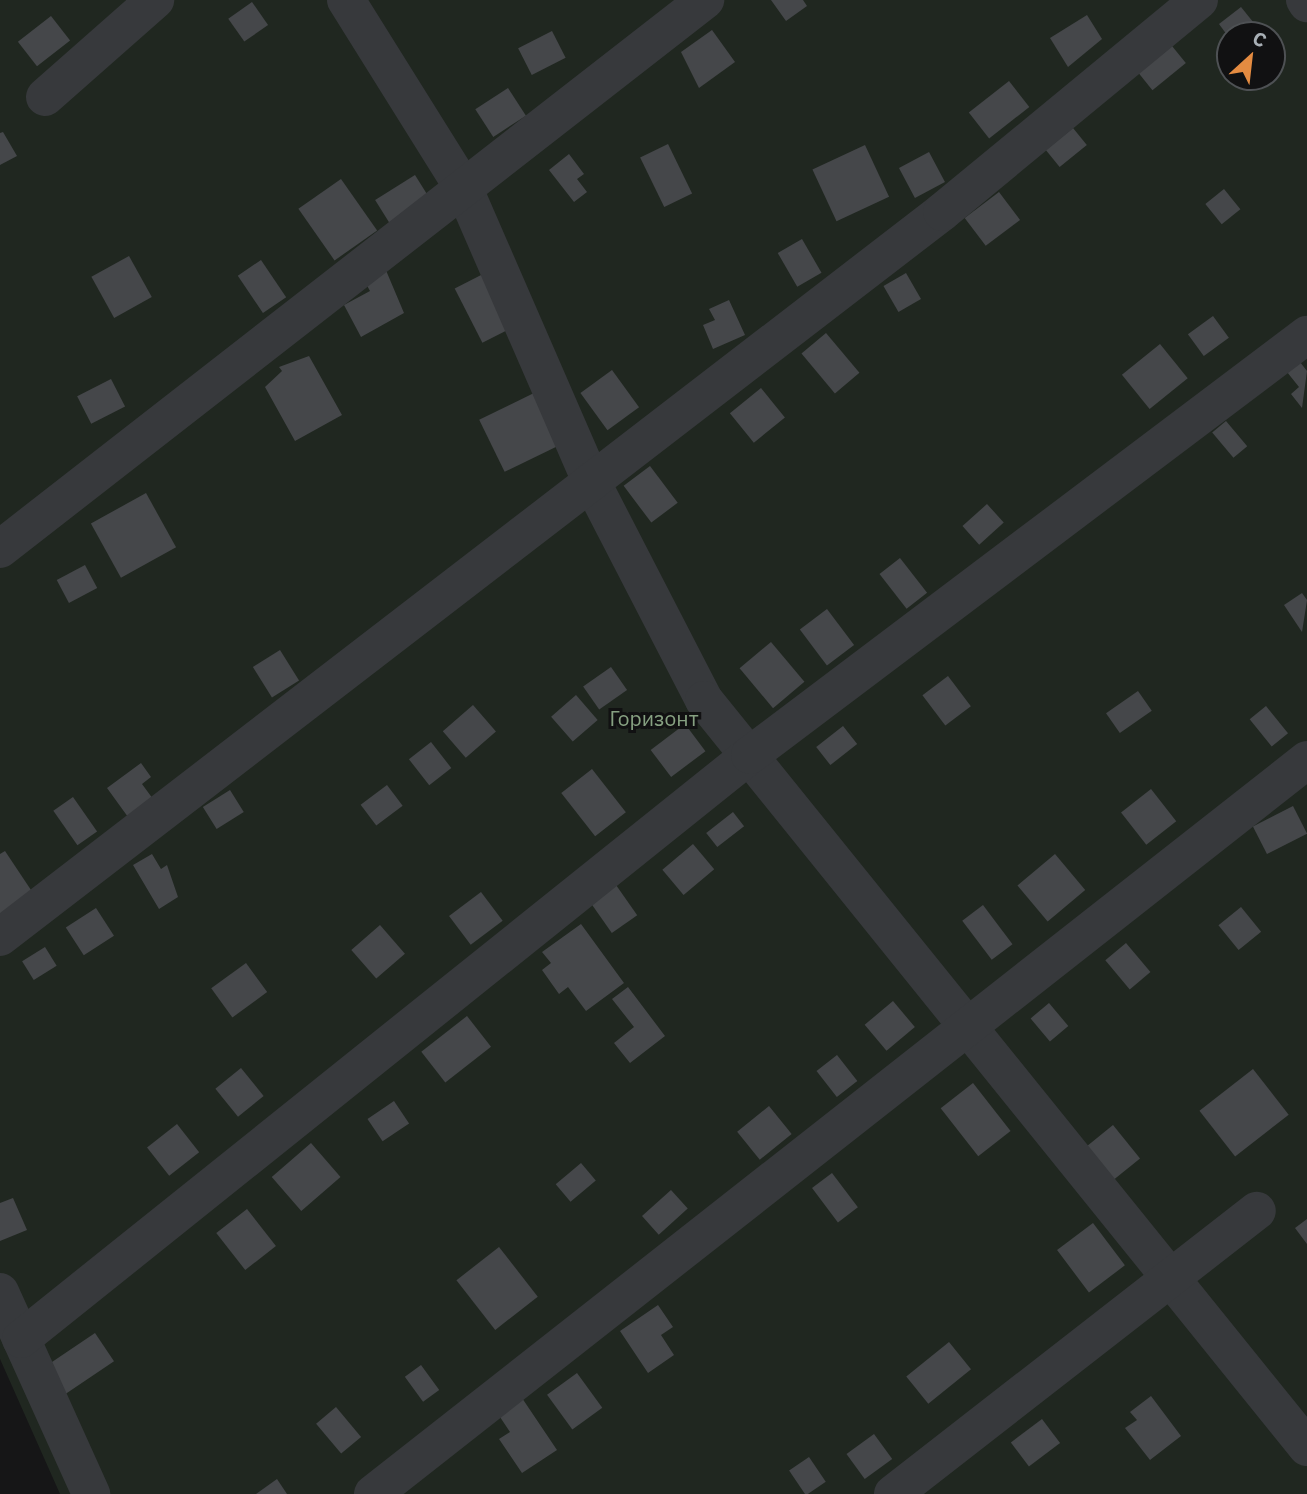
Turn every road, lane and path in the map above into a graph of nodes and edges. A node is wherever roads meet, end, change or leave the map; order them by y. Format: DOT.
graph roads {
  1 [pos="155,0"];
  2 [pos="346,0"];
  3 [pos="705,0"];
  4 [pos="1199,0"];
  5 [pos="45,97"];
  6 [pos="464,190"];
  7 [pos="1307,335"];
  8 [pos="591,481"];
  9 [pos="0,549"];
  10 [pos="750,755"];
  11 [pos="1307,760"];
  12 [pos="0,937"];
  13 [pos="971,1024"];
  14 [pos="1257,1211"];
  15 [pos="1170,1276"];
  16 [pos="0,1292"];
  17 [pos="21,1339"];
  18 [pos="1307,1447"];
  19 [pos="91,1494"];
  20 [pos="373,1494"];
  21 [pos="893,1494"];
  1 -- 5 [label="lane"];
  2 -- 6 [label="lane"];
  3 -- 6 [label="lane"];
  4 -- 8 [label="lane"];
  6 -- 8 [label="lane"];
  6 -- 9 [label="lane"];
  7 -- 10 [label="lane"];
  8 -- 10 [label="lane"];
  8 -- 12 [label="lane"];
  10 -- 13 [label="lane"];
  10 -- 17 [label="lane"];
  11 -- 13 [label="lane"];
  13 -- 15 [label="lane"];
  13 -- 20 [label="lane"];
  14 -- 15 [label="lane"];
  15 -- 18 [label="lane"];
  15 -- 21 [label="lane"];
  16 -- 17 [label="lane"];
  17 -- 19 [label="lane"];
}
